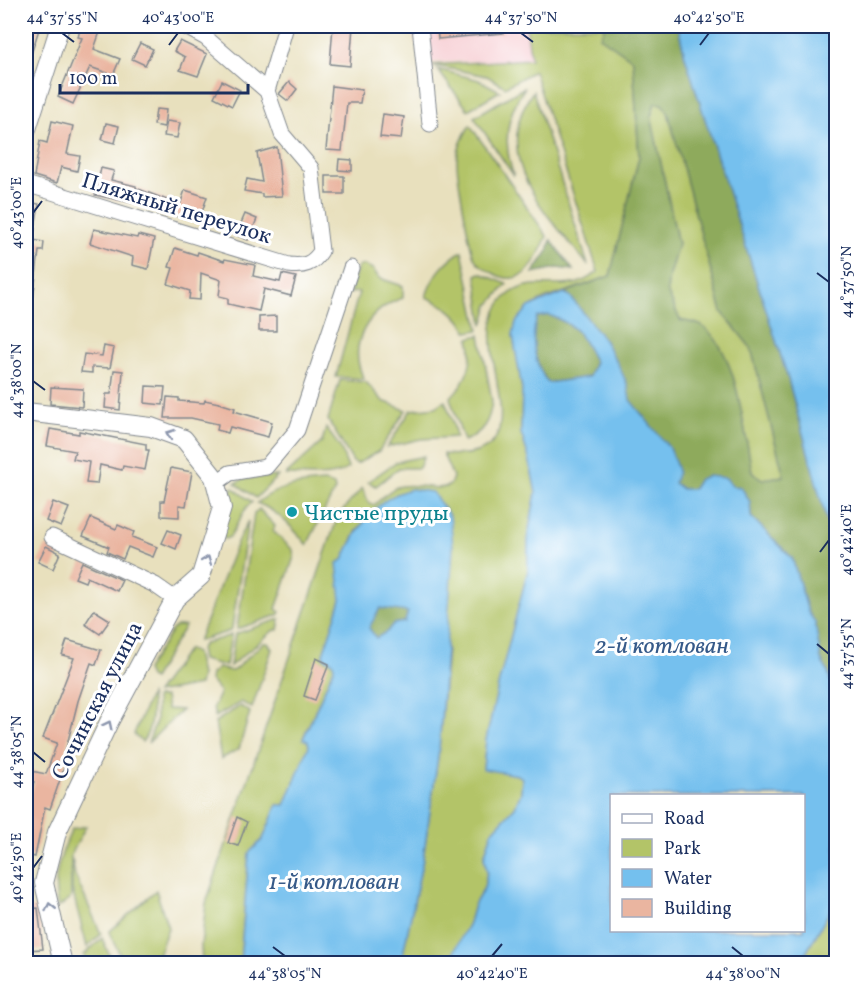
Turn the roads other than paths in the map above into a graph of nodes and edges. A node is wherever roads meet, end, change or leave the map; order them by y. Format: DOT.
graph roads {
  1 [pos="60,26"];
  2 [pos="184,26"];
  3 [pos="286,26"];
  4 [pos="420,26"];
  5 [pos="267,91"];
  6 [pos="430,124"];
  7 [pos="26,132"];
  8 [pos="26,184"];
  9 [pos="351,268"];
  10 [pos="26,412"];
  11 [pos="214,478"];
  12 [pos="52,537"];
  13 [pos="175,599"];
  14 [pos="63,963"];
  1 -- 7 [label="street"];
  2 -- 5 [label="street"];
  3 -- 5 [label="street"];
  4 -- 6 [label="street"];
  5 -- 8 [label="street, Пляжный переулок"];
  9 -- 11 [label="street"];
  11 -- 10 [label="street, one-way"];
  13 -- 11 [label="street, Сочинская улица, one-way"];
  12 -- 13 [label="street"];
  14 -- 13 [label="street, Сочинская улица, one-way"];
}
